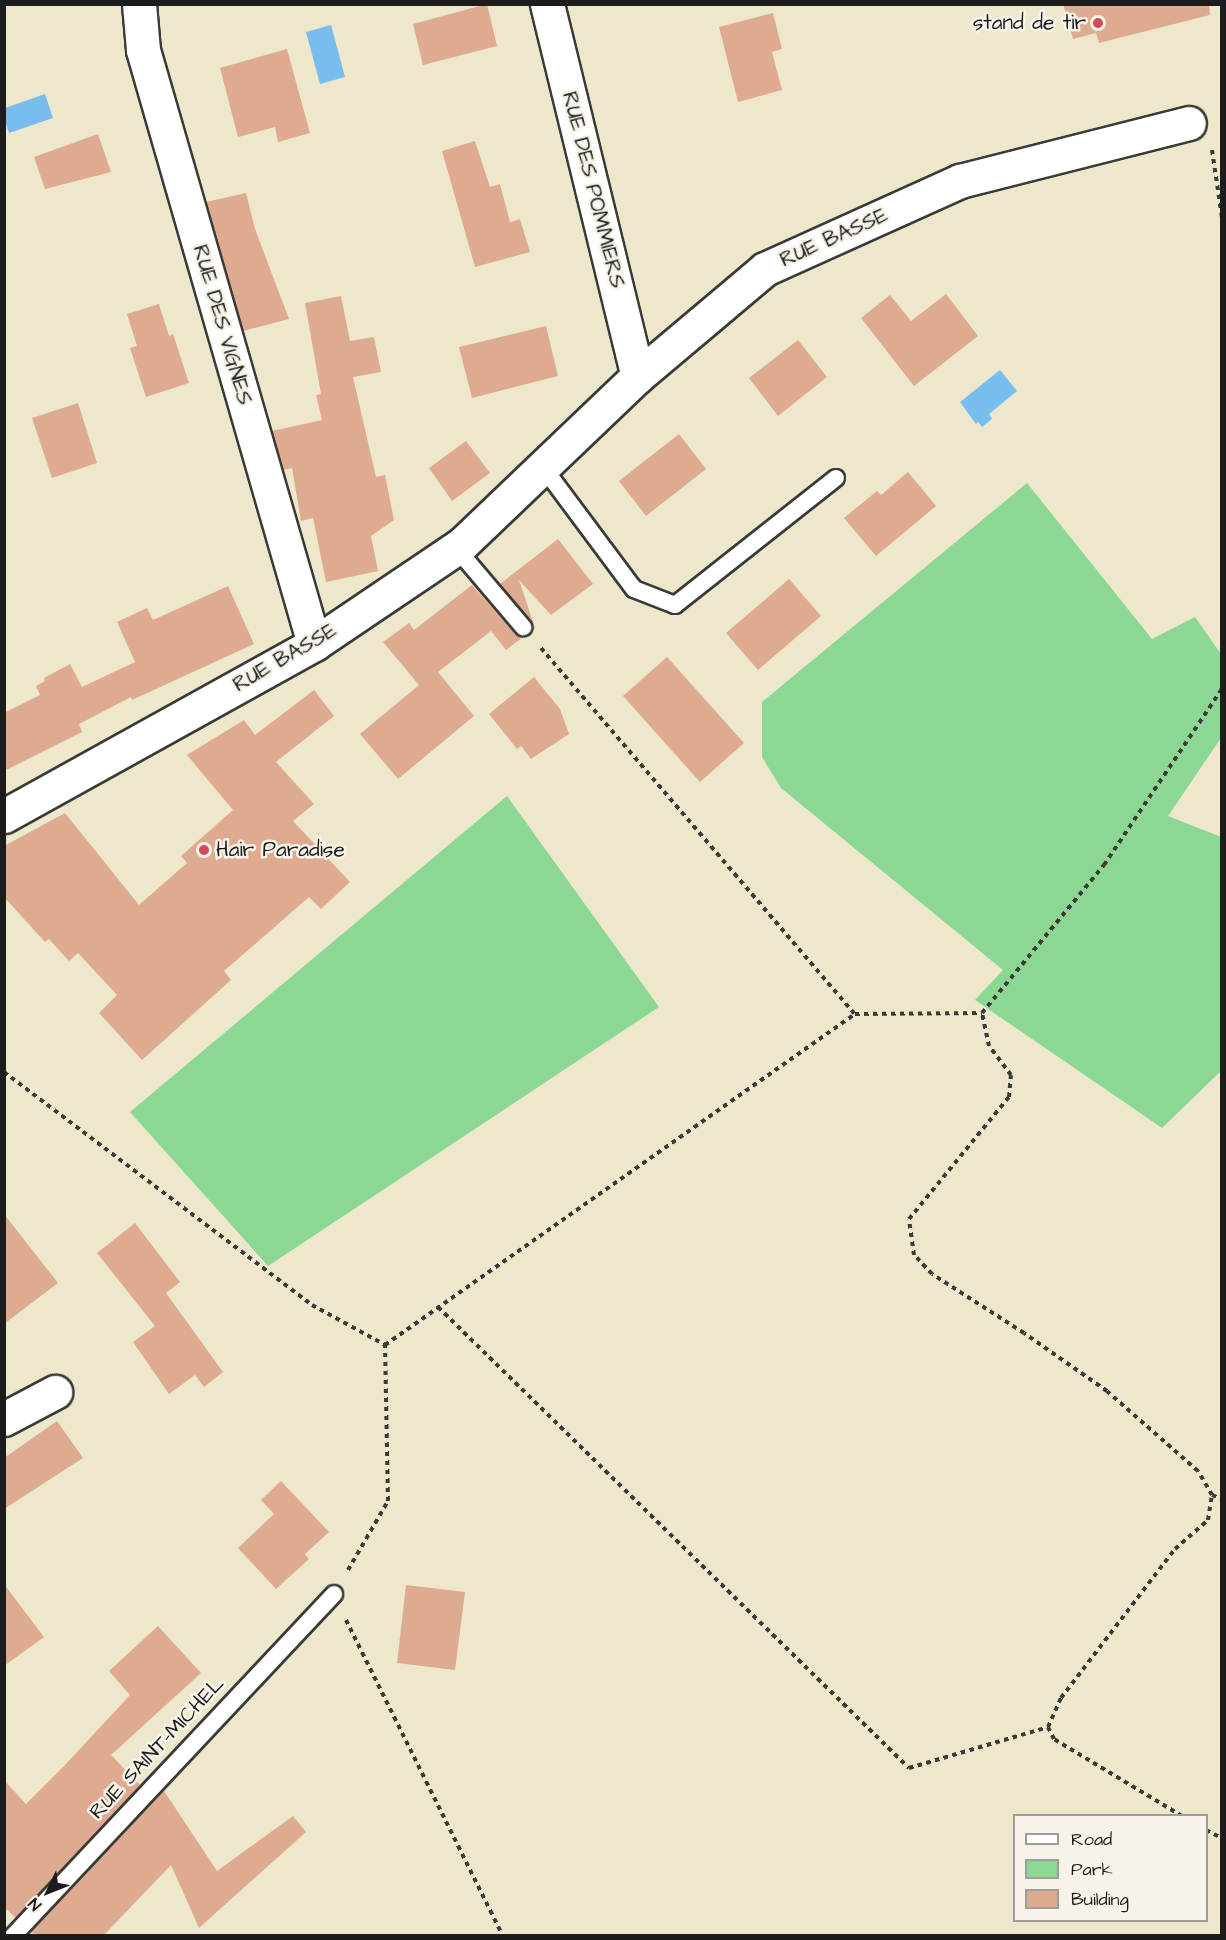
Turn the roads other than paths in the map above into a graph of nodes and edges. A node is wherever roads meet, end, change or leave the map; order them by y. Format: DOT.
graph roads {
  1 [pos="139,4"];
  2 [pos="547,4"];
  3 [pos="1200,132"];
  4 [pos="638,376"];
  5 [pos="543,467"];
  6 [pos="836,478"];
  7 [pos="456,548"];
  8 [pos="523,627"];
  9 [pos="314,644"];
  10 [pos="4,816"];
  11 [pos="55,1392"];
  12 [pos="4,1419"];
  13 [pos="334,1594"];
  14 [pos="13,1935"];
  1 -- 9 [label="street, RUE DES VIGNES"];
  2 -- 4 [label="street, RUE DES POMMIERS"];
  3 -- 4 [label="street, RUE BASSE"];
  4 -- 5 [label="street, RUE BASSE"];
  5 -- 6 [label="lane"];
  5 -- 7 [label="street, RUE BASSE"];
  7 -- 8 [label="lane"];
  7 -- 9 [label="street, RUE BASSE"];
  9 -- 10 [label="street, RUE BASSE"];
  11 -- 12 [label="street"];
  13 -- 14 [label="lane, RUE SAINT-MICHEL"];
}
